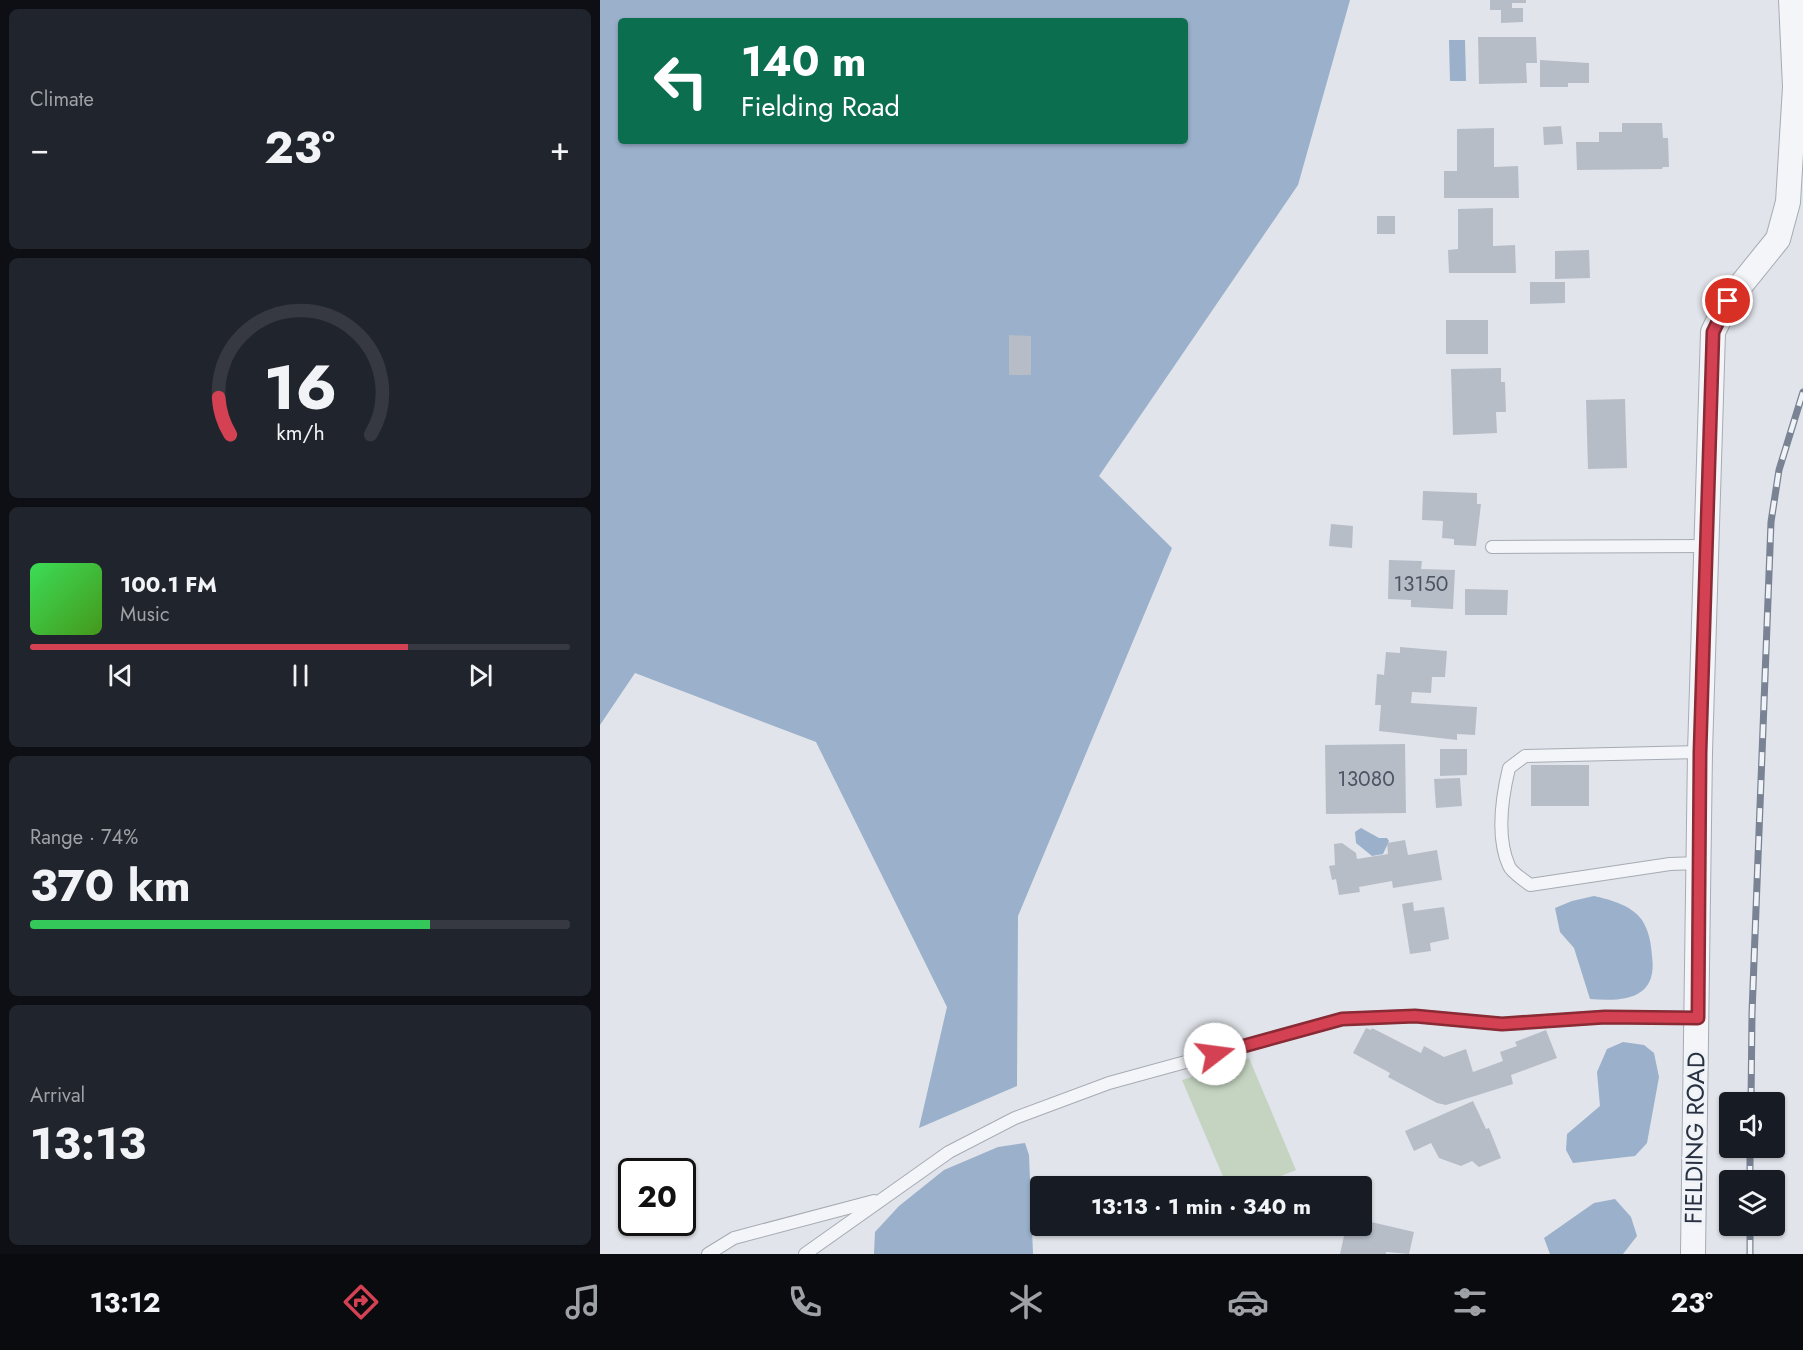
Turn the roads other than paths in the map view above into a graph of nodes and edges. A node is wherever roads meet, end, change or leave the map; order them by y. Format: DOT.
graph roads {
  1 [pos="1791,0"];
  2 [pos="1492,546"];
  3 [pos="1708,546"];
  4 [pos="1700,752"];
  5 [pos="1699,862"];
  6 [pos="1698,1018"];
  7 [pos="884,1198"];
  8 [pos="708,1254"];
  9 [pos="805,1254"];
  10 [pos="1693,1254"];
  1 -- 3 [label="street, FIELDING ROAD"];
  2 -- 3 [label="lane"];
  3 -- 4 [label="street, FIELDING ROAD"];
  4 -- 5 [label="street, FIELDING ROAD"];
  4 -- 5 [label="lane"];
  5 -- 6 [label="street, FIELDING ROAD"];
  6 -- 7 [label="lane"];
  6 -- 10 [label="street, FIELDING ROAD"];
  7 -- 8 [label="lane"];
  7 -- 9 [label="lane"];
}
